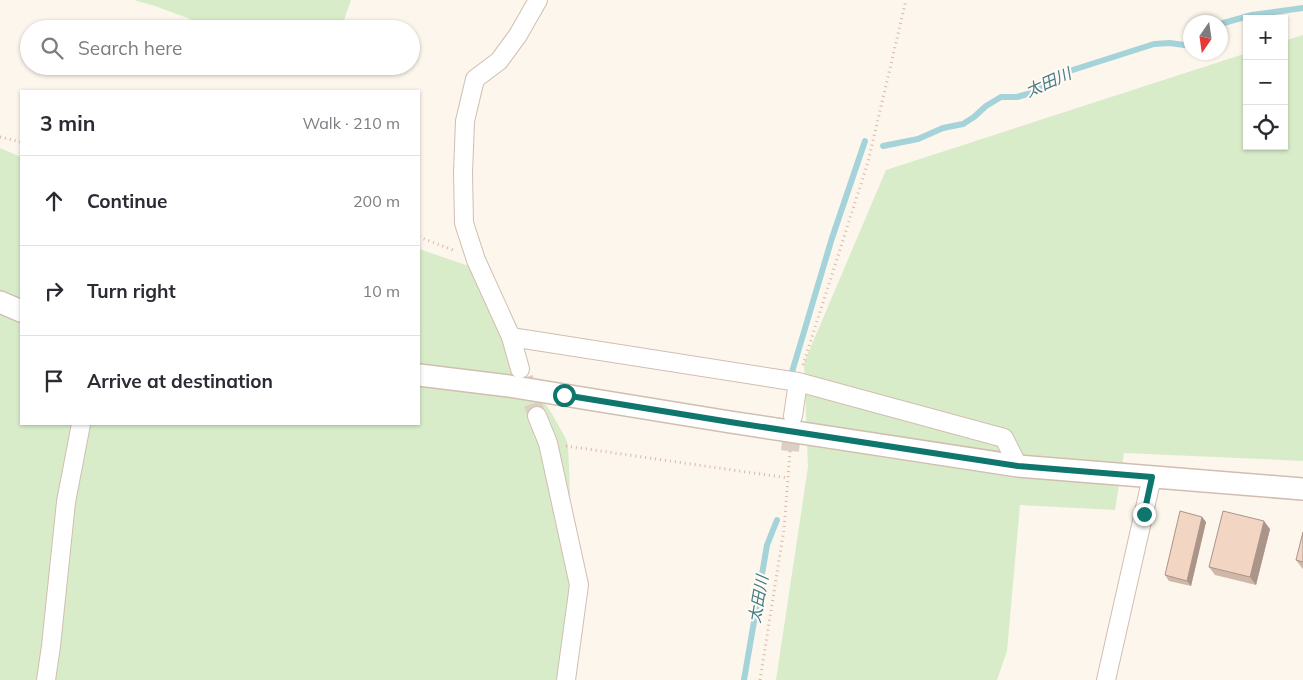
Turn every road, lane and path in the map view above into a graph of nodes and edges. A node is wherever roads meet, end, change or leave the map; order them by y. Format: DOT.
graph roads {
  1 [pos="538,0"];
  2 [pos="906,0"];
  3 [pos="0,137"];
  4 [pos="20,142"];
  5 [pos="420,236"];
  6 [pos="476,260"];
  7 [pos="0,302"];
  8 [pos="20,311"];
  9 [pos="511,337"];
  10 [pos="520,369"];
  11 [pos="420,375"];
  12 [pos="798,382"];
  13 [pos="537,416"];
  14 [pos="793,416"];
  15 [pos="81,425"];
  16 [pos="548,443"];
  17 [pos="790,451"];
  18 [pos="1018,466"];
  19 [pos="1152,477"];
  20 [pos="788,478"];
  21 [pos="1303,489"];
  22 [pos="46,680"];
  23 [pos="566,680"];
  24 [pos="760,680"];
  25 [pos="1106,680"];
  1 -- 6 [label="street"];
  2 -- 12 [label="path"];
  3 -- 4 [label="path"];
  5 -- 6 [label="path"];
  6 -- 9 [label="street"];
  7 -- 8 [label="street"];
  9 -- 10 [label="street"];
  9 -- 12 [label="street"];
  11 -- 18 [label="street"];
  12 -- 14 [label="street"];
  12 -- 18 [label="street"];
  13 -- 16 [label="street"];
  15 -- 22 [label="street"];
  16 -- 20 [label="path"];
  16 -- 23 [label="street"];
  17 -- 20 [label="path"];
  18 -- 19 [label="street"];
  19 -- 21 [label="street"];
  19 -- 25 [label="street"];
  20 -- 24 [label="path"];
}
